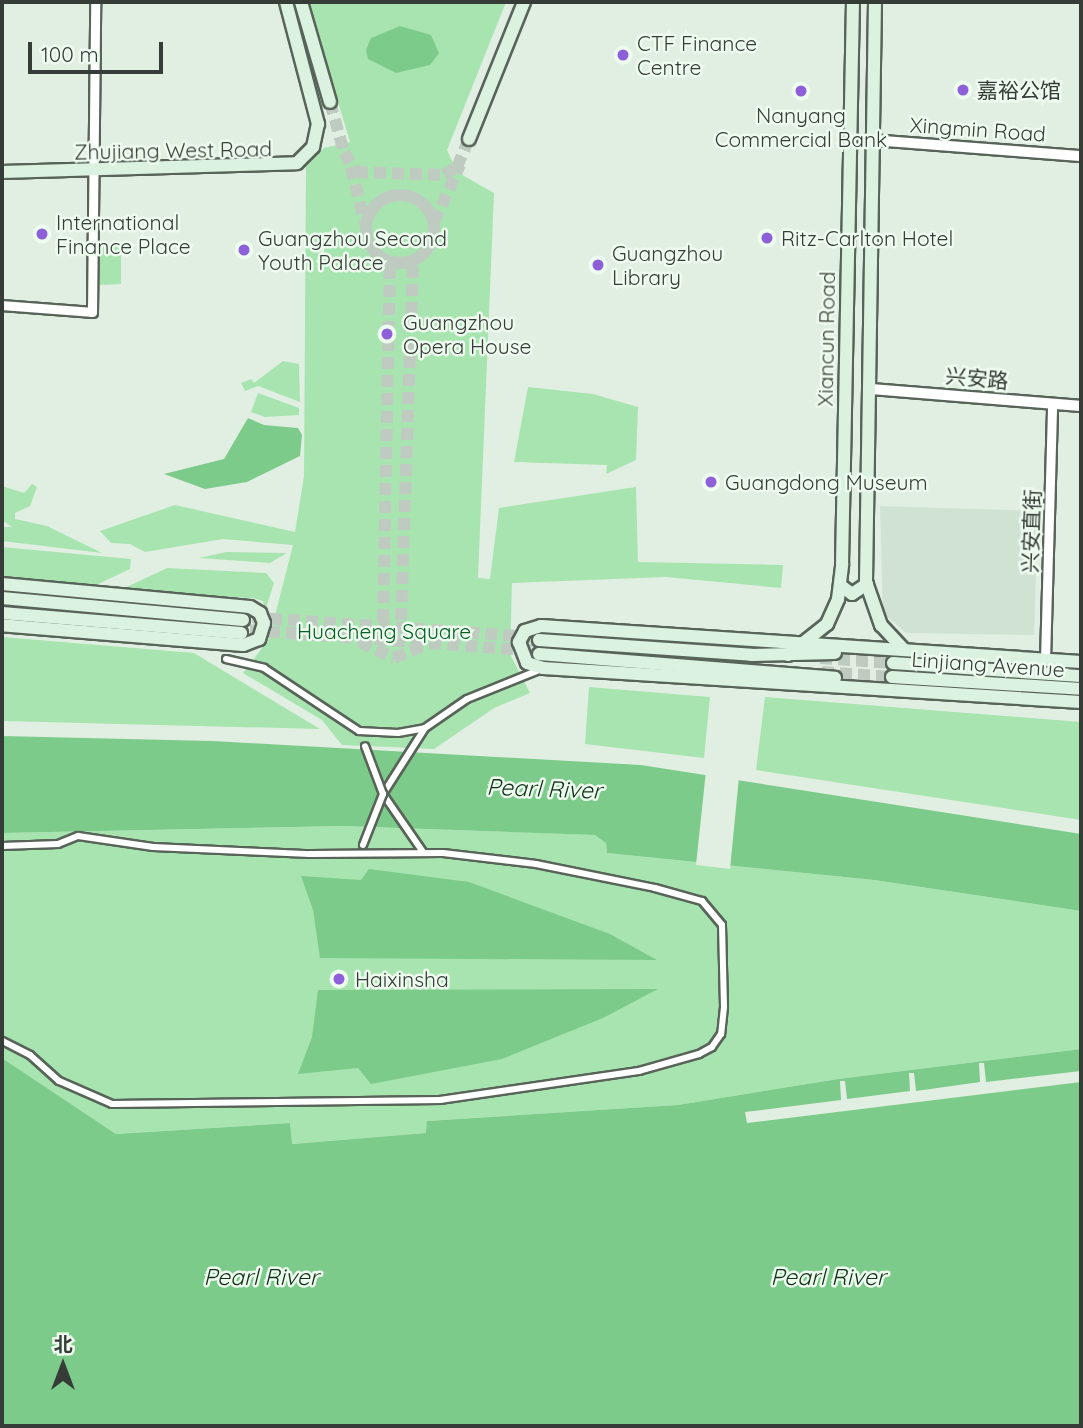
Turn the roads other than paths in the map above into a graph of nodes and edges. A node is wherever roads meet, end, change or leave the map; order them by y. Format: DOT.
graph roads {
  1 [pos="95,2"];
  2 [pos="286,2"];
  3 [pos="301,2"];
  4 [pos="853,2"];
  5 [pos="875,2"];
  6 [pos="523,4"];
  7 [pos="330,102"];
  8 [pos="469,139"];
  9 [pos="872,140"];
  10 [pos="1081,156"];
  11 [pos="2,172"];
  12 [pos="92,172"];
  13 [pos="2,304"];
  14 [pos="870,389"];
  15 [pos="1052,404"];
  16 [pos="1081,406"];
  17 [pos="2,584"];
  18 [pos="867,584"];
  19 [pos="840,585"];
  20 [pos="2,598"];
  21 [pos="2,613"];
  22 [pos="2,625"];
  23 [pos="539,640"];
  24 [pos="804,645"];
  25 [pos="867,648"];
  26 [pos="904,650"];
  27 [pos="539,654"];
  28 [pos="788,655"];
  29 [pos="226,659"];
  30 [pos="1045,660"];
  31 [pos="893,663"];
  32 [pos="1081,663"];
  33 [pos="543,668"];
  34 [pos="1081,676"];
  35 [pos="891,683"];
  36 [pos="1081,689"];
  37 [pos="1081,702"];
  38 [pos="425,728"];
  39 [pos="359,731"];
  40 [pos="383,794"];
  41 [pos="2,846"];
  42 [pos="362,848"];
  43 [pos="423,852"];
  44 [pos="2,1041"];
  1 -- 12 [label="street"];
  2 -- 12 [label="main road, Zhujiang West Road"];
  3 -- 7 [label="main road"];
  4 -- 19 [label="main road, Xiancun Road"];
  5 -- 9 [label="main road, Xiancun Road"];
  6 -- 8 [label="main road"];
  9 -- 10 [label="street, Xingmin Road"];
  9 -- 14 [label="main road, Xiancun Road"];
  11 -- 12 [label="main road, Zhujiang West Road"];
  12 -- 13 [label="street"];
  14 -- 15 [label="street, 兴安路"];
  14 -- 18 [label="main road, Xiancun Road"];
  15 -- 16 [label="street, 兴安路"];
  15 -- 30 [label="street, 兴安直街"];
  17 -- 22 [label="main road"];
  18 -- 19 [label="main road"];
  18 -- 26 [label="main road, Xiancun Road"];
  19 -- 24 [label="main road, Xiancun Road"];
  20 -- 21 [label="main road"];
  23 -- 28 [label="main road"];
  24 -- 25 [label="main road"];
  24 -- 28 [label="main road, Xiancun Road"];
  24 -- 33 [label="main road"];
  25 -- 26 [label="main road"];
  25 -- 28 [label="main road"];
  26 -- 30 [label="main road"];
  27 -- 35 [label="main road"];
  29 -- 39 [label="street"];
  30 -- 32 [label="main road"];
  31 -- 34 [label="main road, Linjiang Avenue"];
  33 -- 35 [label="main road"];
  33 -- 38 [label="street"];
  35 -- 36 [label="main road, Linjiang Avenue"];
  35 -- 37 [label="main road"];
  38 -- 39 [label="street"];
  38 -- 40 [label="street"];
  39 -- 40 [label="street, bridge"];
  40 -- 42 [label="street, bridge"];
  40 -- 43 [label="street"];
  41 -- 42 [label="street"];
  42 -- 43 [label="street"];
  43 -- 44 [label="street"];
}
